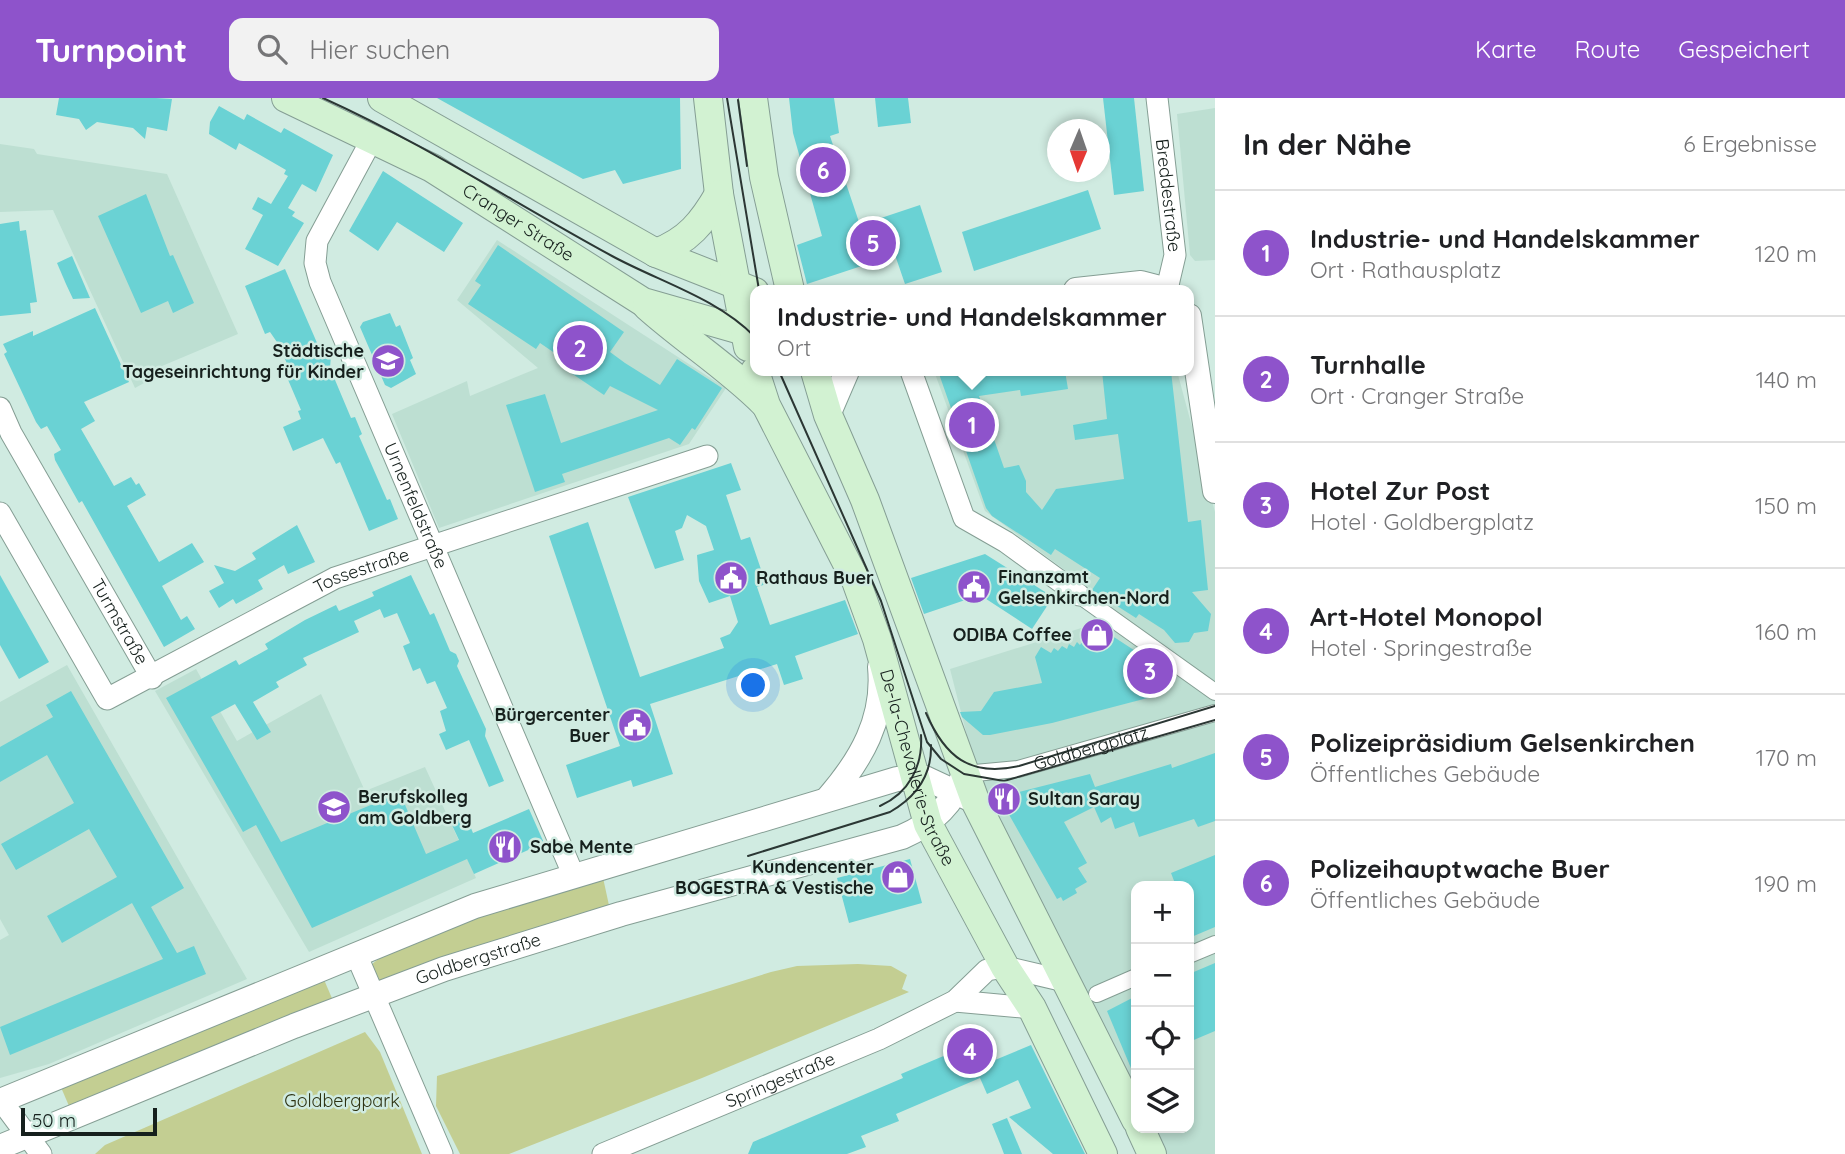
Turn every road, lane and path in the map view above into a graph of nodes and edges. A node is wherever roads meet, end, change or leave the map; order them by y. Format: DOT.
graph roads {
  1 [pos="286,98"];
  2 [pos="382,98"];
  3 [pos="708,98"];
  4 [pos="753,98"];
  5 [pos="1157,98"];
  6 [pos="372,139"];
  7 [pos="719,194"];
  8 [pos="656,253"];
  9 [pos="789,285"];
  10 [pos="1122,285"];
  11 [pos="1149,285"];
  12 [pos="1169,285"];
  13 [pos="746,287"];
  14 [pos="643,302"];
  15 [pos="749,333"];
  16 [pos="1194,350"];
  17 [pos="757,376"];
  18 [pos="816,376"];
  19 [pos="845,376"];
  20 [pos="913,376"];
  21 [pos="766,405"];
  22 [pos="0,408"];
  23 [pos="828,415"];
  24 [pos="6,437"];
  25 [pos="707,456"];
  26 [pos="1215,491"];
  27 [pos="0,513"];
  28 [pos="434,545"];
  29 [pos="1079,595"];
  30 [pos="877,639"];
  31 [pos="152,678"];
  32 [pos="1215,692"];
  33 [pos="1215,713"];
  34 [pos="913,777"];
  35 [pos="966,789"];
  36 [pos="828,798"];
  37 [pos="928,824"];
  38 [pos="573,874"];
  39 [pos="1215,944"];
  40 [pos="1194,953"];
  41 [pos="356,954"];
  42 [pos="996,968"];
  43 [pos="1131,979"];
  44 [pos="1069,982"];
  45 [pos="1097,994"];
  46 [pos="373,995"];
  47 [pos="954,1001"];
  48 [pos="1032,1008"];
  49 [pos="0,1100"];
  50 [pos="1131,1109"];
  51 [pos="1142,1133"];
  52 [pos="35,1144"];
  53 [pos="0,1147"];
  54 [pos="442,1154"];
  55 [pos="603,1154"];
  56 [pos="1103,1154"];
  57 [pos="1152,1154"];
  1 -- 6 [label="main road, Cranger Straße"];
  2 -- 8 [label="main road"];
  3 -- 7 [label="main road, De-la-Chevallerie-Straße"];
  4 -- 9 [label="main road"];
  5 -- 12 [label="street, Breddestraße"];
  6 -- 14 [label="main road, Cranger Straße"];
  6 -- 28 [label="street, Urnenfeldstraße"];
  7 -- 8 [label="main road"];
  7 -- 13 [label="main road, De-la-Chevallerie-Straße"];
  8 -- 13 [label="main road"];
  10 -- 11 [label="street"];
  13 -- 15 [label="main road, De-la-Chevallerie-Straße"];
  14 -- 15 [label="main road, Cranger Straße"];
  14 -- 21 [label="main road"];
  16 -- 26 [label="street"];
  17 -- 21 [label="main road, De-la-Chevallerie-Straße"];
  18 -- 23 [label="main road"];
  19 -- 23 [label="street"];
  20 -- 29 [label="street"];
  21 -- 30 [label="main road, De-la-Chevallerie-Straße"];
  22 -- 24 [label="street, Turmstraße"];
  23 -- 35 [label="main road"];
  24 -- 31 [label="street, Turmstraße"];
  25 -- 28 [label="street, Tossestraße"];
  27 -- 31 [label="street, Turmstraße"];
  28 -- 31 [label="street, Tossestraße"];
  28 -- 38 [label="street, Urnenfeldstraße"];
  29 -- 32 [label="street"];
  30 -- 34 [label="main road, De-la-Chevallerie-Straße"];
  30 -- 36 [label="street"];
  33 -- 35 [label="street, Goldbergplatz"];
  34 -- 35 [label="street"];
  34 -- 36 [label="street"];
  34 -- 37 [label="main road, De-la-Chevallerie-Straße"];
  35 -- 37 [label="street, Goldbergstraße"];
  35 -- 44 [label="main road"];
  36 -- 38 [label="street"];
  37 -- 42 [label="main road, De-la-Chevallerie-Straße"];
  37 -- 46 [label="street, Goldbergstraße"];
  38 -- 41 [label="street"];
  39 -- 40 [label="street"];
  41 -- 46 [label="street"];
  41 -- 49 [label="street"];
  42 -- 44 [label="street"];
  42 -- 47 [label="street, Springestraße"];
  42 -- 48 [label="main road, De-la-Chevallerie-Straße"];
  43 -- 45 [label="street"];
  44 -- 50 [label="main road"];
  46 -- 52 [label="street, Goldbergstraße"];
  46 -- 54 [label="street"];
  47 -- 48 [label="street"];
  47 -- 55 [label="street, Springestraße"];
  48 -- 56 [label="main road, De-la-Chevallerie-Straße"];
  49 -- 52 [label="street"];
  51 -- 57 [label="main road"];
  52 -- 53 [label="street, Goldbergstraße"];
}
